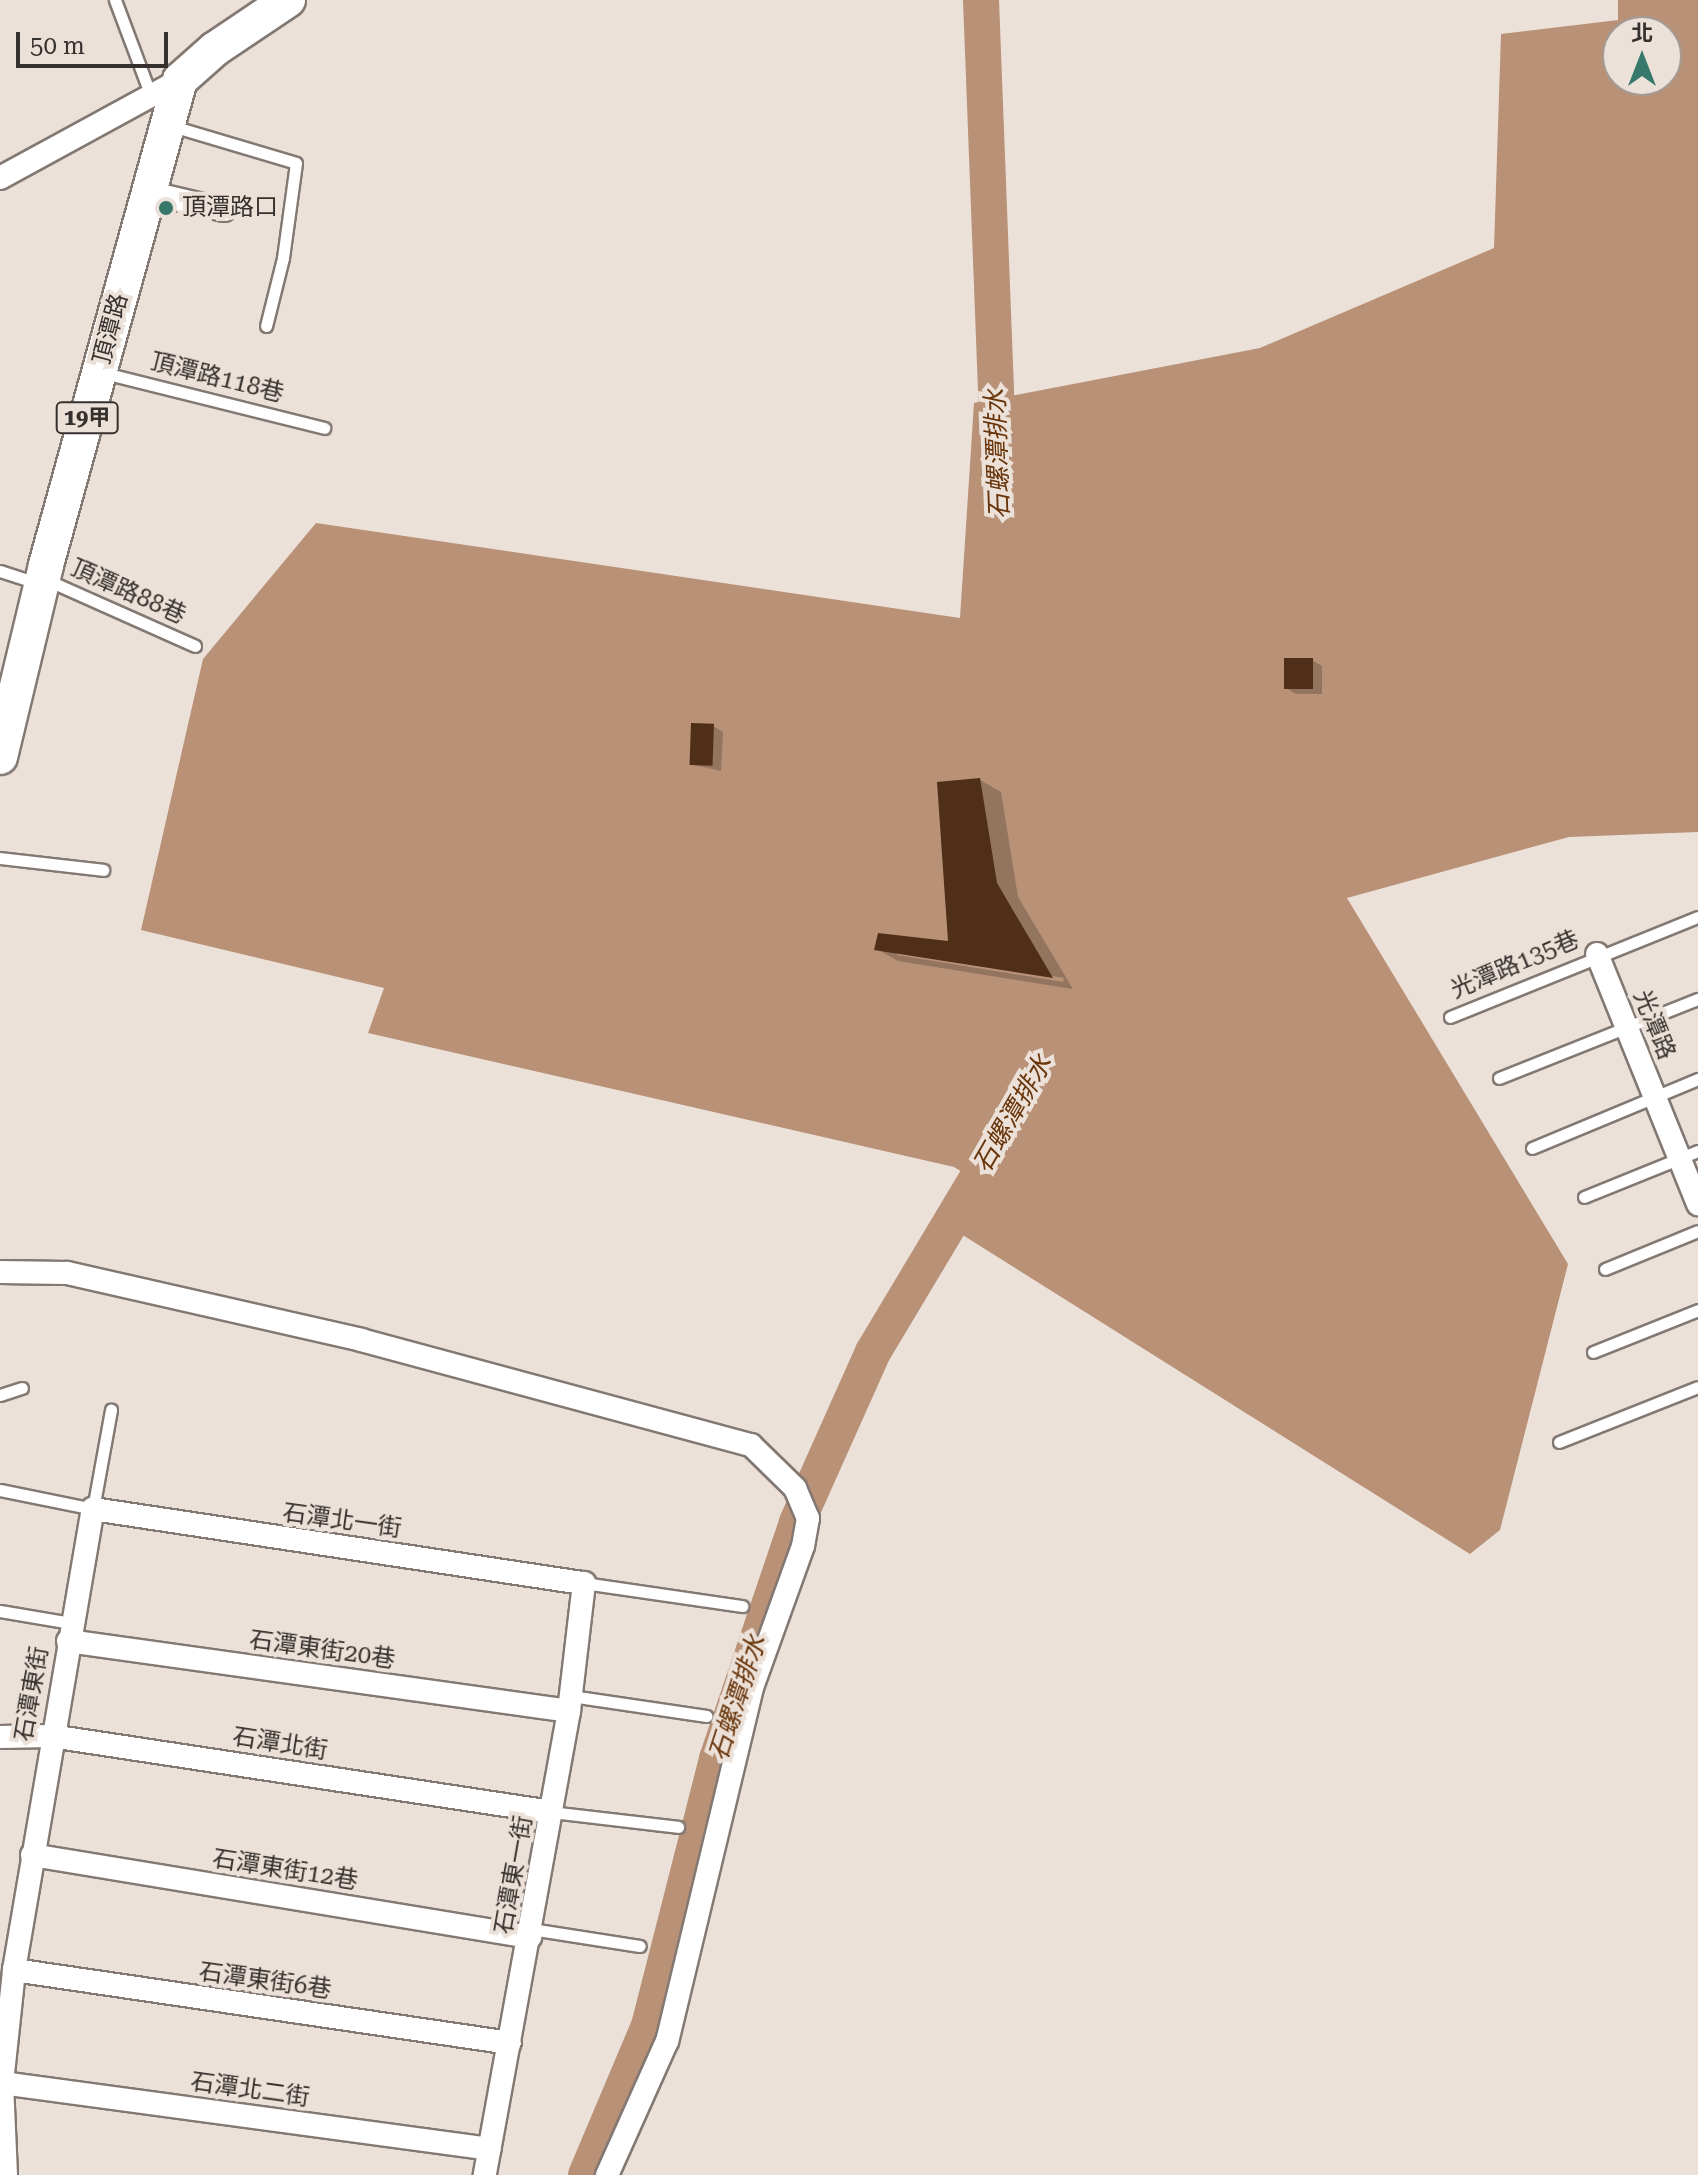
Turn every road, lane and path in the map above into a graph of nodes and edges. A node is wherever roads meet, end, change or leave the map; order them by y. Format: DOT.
graph roads {
  1 [pos="115,0"];
  2 [pos="288,0"];
  3 [pos="159,110"];
  4 [pos="0,178"];
  5 [pos="147,192"];
  6 [pos="224,210"];
  7 [pos="266,326"];
  8 [pos="100,372"];
  9 [pos="324,428"];
  10 [pos="0,571"];
  11 [pos="42,581"];
  12 [pos="195,646"];
  13 [pos="1,747"];
  14 [pos="0,858"];
  15 [pos="103,870"];
  16 [pos="1698,917"];
  17 [pos="1597,954"];
  18 [pos="1698,999"];
  19 [pos="1450,1017"];
  20 [pos="1627,1027"];
  21 [pos="1499,1078"];
  22 [pos="1698,1079"];
  23 [pos="1655,1097"];
  24 [pos="1532,1148"];
  25 [pos="1689,1154"];
  26 [pos="1584,1197"];
  27 [pos="1698,1204"];
  28 [pos="1698,1231"];
  29 [pos="1605,1269"];
  30 [pos="0,1272"];
  31 [pos="1698,1310"];
  32 [pos="1593,1352"];
  33 [pos="1698,1387"];
  34 [pos="22,1388"];
  35 [pos="0,1395"];
  36 [pos="111,1410"];
  37 [pos="1559,1442"];
  38 [pos="0,1490"];
  39 [pos="93,1509"];
  40 [pos="584,1583"];
  41 [pos="742,1606"];
  42 [pos="0,1611"];
  43 [pos="70,1632"];
  44 [pos="570,1704"];
  45 [pos="707,1716"];
  46 [pos="51,1736"];
  47 [pos="0,1737"];
  48 [pos="551,1812"];
  49 [pos="678,1827"];
  50 [pos="32,1855"];
  51 [pos="531,1933"];
  52 [pos="640,1946"];
  53 [pos="14,1970"];
  54 [pos="510,2043"];
  55 [pos="2,2083"];
  56 [pos="490,2149"];
  57 [pos="6,2175"];
  58 [pos="485,2175"];
  59 [pos="607,2175"];
  1 -- 3 [label="lane"];
  2 -- 3 [label="main road, 頂潭路 / 19甲"];
  3 -- 4 [label="street"];
  3 -- 5 [label="main road, 頂潭路 / 19甲"];
  3 -- 7 [label="lane"];
  5 -- 6 [label="street"];
  5 -- 8 [label="main road, 頂潭路 / 19甲"];
  8 -- 9 [label="lane, 頂潭路118巷"];
  8 -- 11 [label="main road, 頂潭路 / 19甲"];
  10 -- 11 [label="lane, 頂潭路88巷"];
  11 -- 12 [label="lane, 頂潭路88巷"];
  11 -- 13 [label="main road, 頂潭路 / 19甲"];
  14 -- 15 [label="lane"];
  16 -- 17 [label="lane, 光潭路135巷"];
  17 -- 19 [label="lane, 光潭路135巷"];
  17 -- 20 [label="street, 光潭路"];
  18 -- 20 [label="lane"];
  20 -- 21 [label="lane"];
  20 -- 23 [label="street, 光潭路"];
  22 -- 23 [label="lane"];
  23 -- 24 [label="lane"];
  23 -- 25 [label="street, 光潭路"];
  25 -- 26 [label="lane"];
  25 -- 27 [label="street, 光潭路"];
  28 -- 29 [label="lane"];
  30 -- 59 [label="street"];
  31 -- 32 [label="lane"];
  33 -- 37 [label="lane"];
  34 -- 35 [label="lane"];
  36 -- 39 [label="lane"];
  38 -- 39 [label="lane"];
  39 -- 40 [label="street, 石潭北一街"];
  39 -- 43 [label="street, 石潭東街"];
  40 -- 41 [label="lane"];
  40 -- 44 [label="street, 石潭東一街"];
  42 -- 43 [label="lane"];
  43 -- 44 [label="street, 石潭東街20巷"];
  43 -- 46 [label="street, 石潭東街"];
  44 -- 45 [label="lane"];
  44 -- 48 [label="street, 石潭東一街"];
  46 -- 47 [label="street, 石潭北街"];
  46 -- 48 [label="street, 石潭北街"];
  46 -- 50 [label="street, 石潭東街"];
  48 -- 49 [label="lane"];
  48 -- 51 [label="street, 石潭東一街"];
  50 -- 51 [label="street, 石潭東街12巷"];
  50 -- 53 [label="street, 石潭東街"];
  51 -- 52 [label="lane"];
  51 -- 54 [label="street, 石潭東一街"];
  53 -- 54 [label="street, 石潭東街6巷"];
  53 -- 55 [label="street, 石潭東街"];
  54 -- 56 [label="street, 石潭東一街"];
  55 -- 56 [label="street, 石潭北二街"];
  55 -- 57 [label="street, 石潭東街"];
  56 -- 58 [label="street, 石潭東一街"];
}
